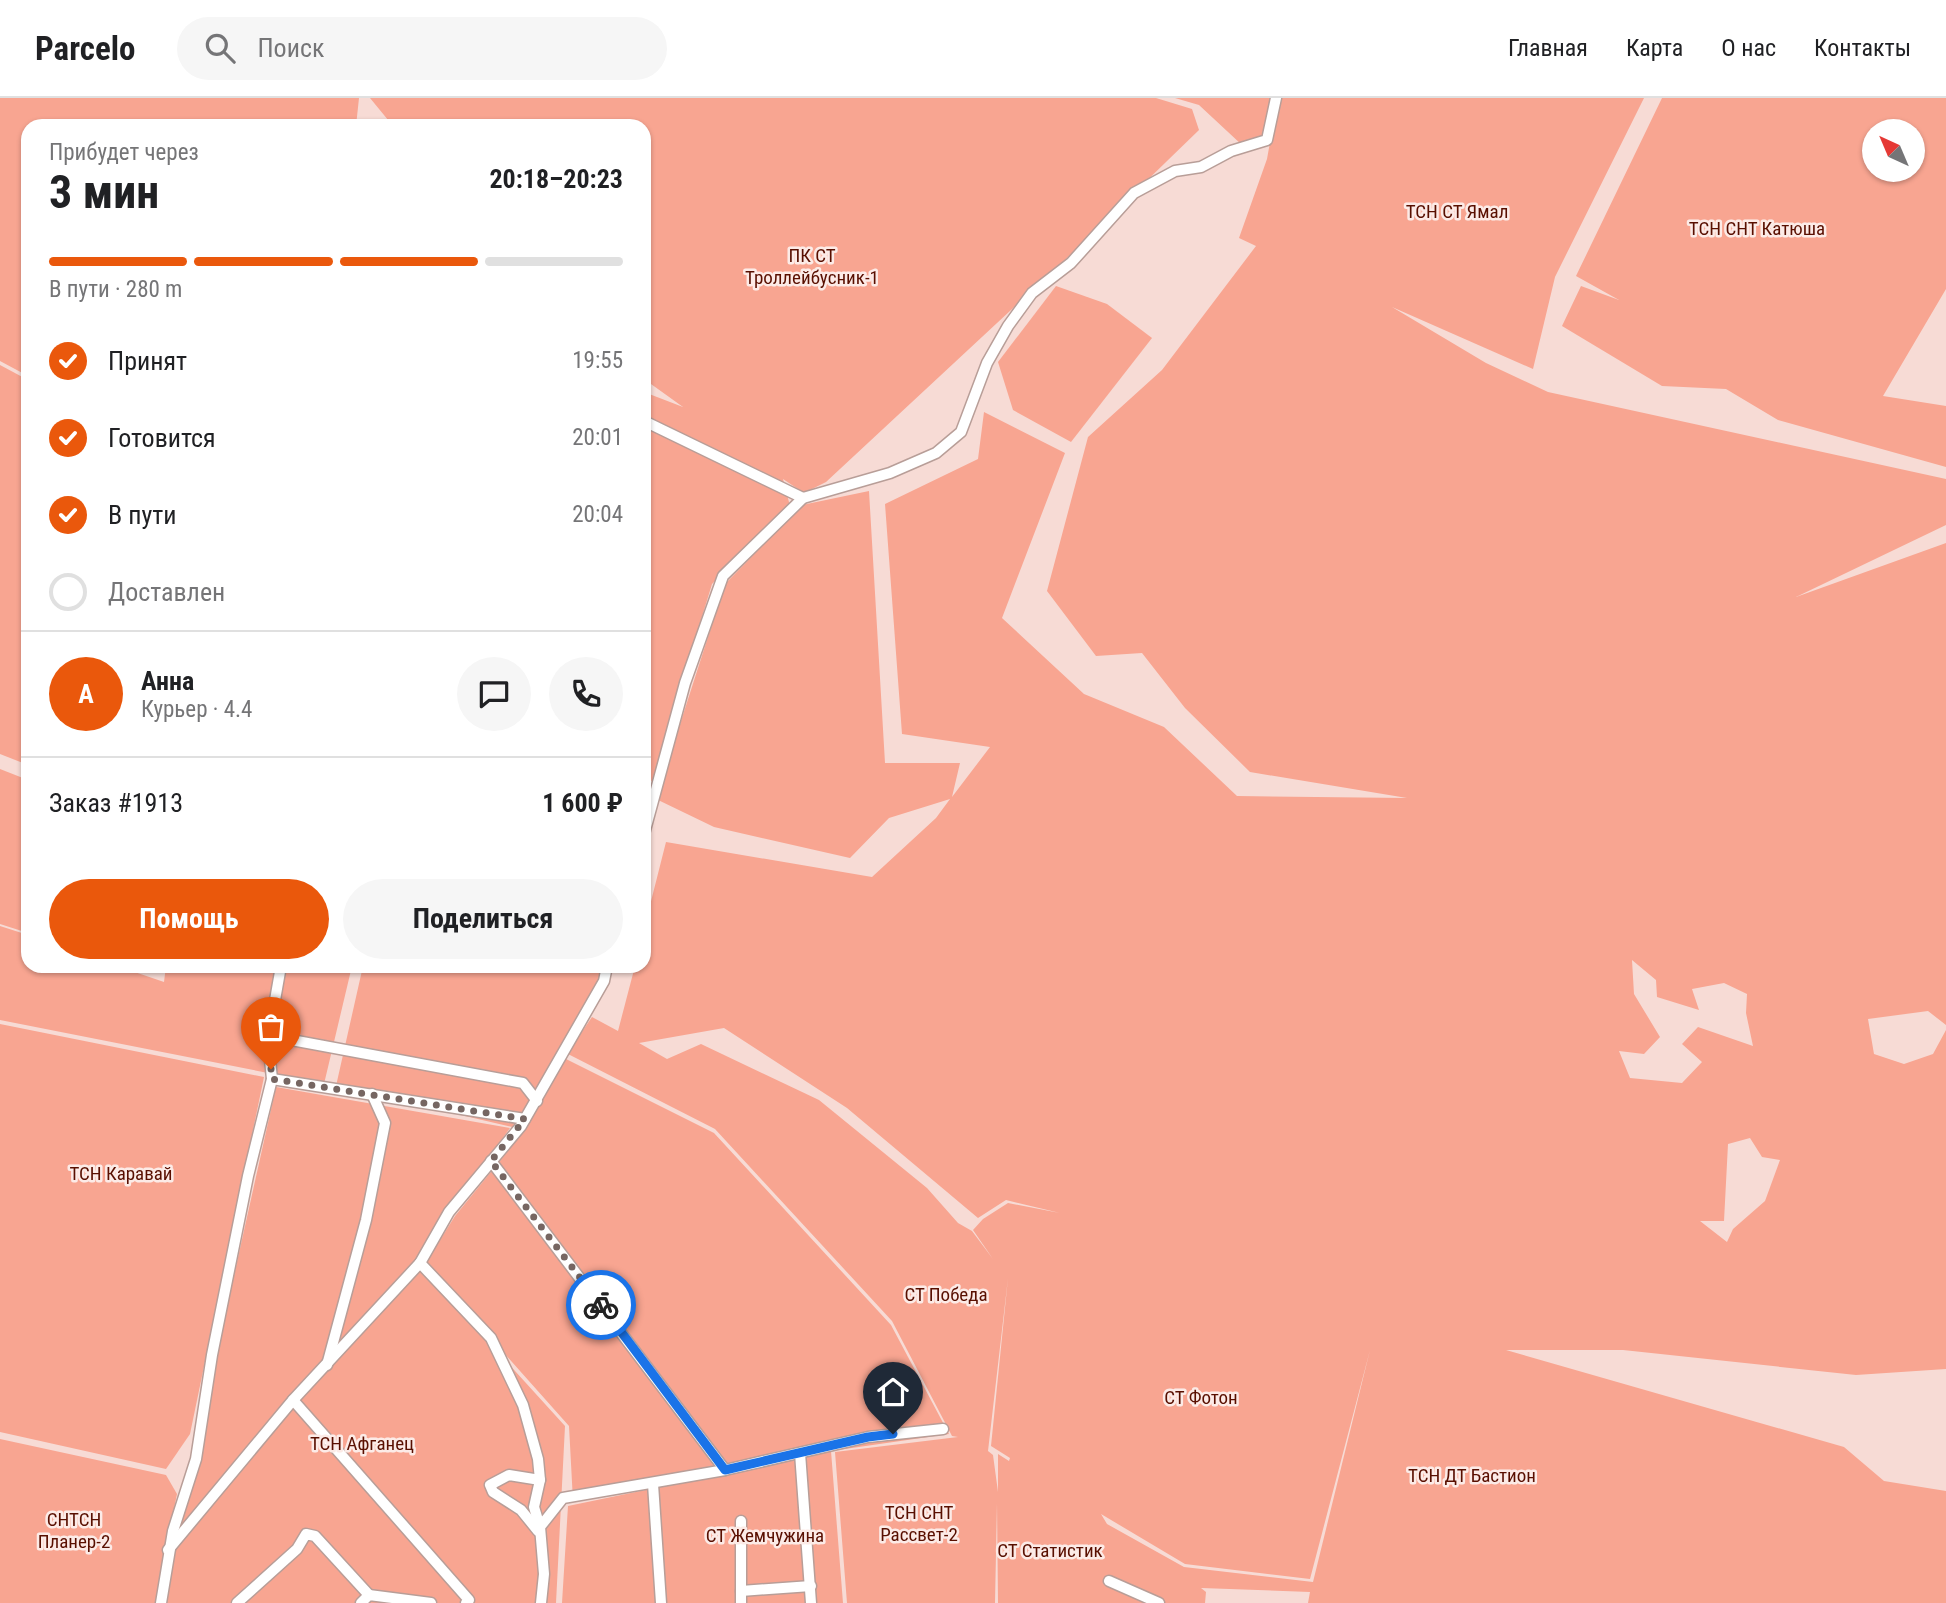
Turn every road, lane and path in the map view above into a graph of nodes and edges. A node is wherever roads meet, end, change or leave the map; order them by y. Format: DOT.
graph roads {
  1 [pos="1276,98"];
  2 [pos="651,424"];
  3 [pos="803,498"];
  4 [pos="651,808"];
  5 [pos="280,973"];
  6 [pos="606,973"];
  7 [pos="270,1036"];
  8 [pos="272,1079"];
  9 [pos="372,1094"];
  10 [pos="537,1101"];
  11 [pos="525,1119"];
  12 [pos="491,1161"];
  13 [pos="420,1263"];
  14 [pos="326,1369"];
  15 [pos="293,1400"];
  16 [pos="943,1429"];
  17 [pos="800,1453"];
  18 [pos="725,1470"];
  19 [pos="540,1480"];
  20 [pos="653,1484"];
  21 [pos="741,1521"];
  22 [pos="540,1531"];
  23 [pos="169,1550"];
  24 [pos="1109,1581"];
  25 [pos="811,1586"];
  26 [pos="741,1591"];
  27 [pos="365,1599"];
  28 [pos="161,1603"];
  29 [pos="237,1603"];
  30 [pos="431,1603"];
  31 [pos="466,1603"];
  32 [pos="541,1603"];
  33 [pos="661,1603"];
  34 [pos="741,1603"];
  35 [pos="811,1603"];
  36 [pos="1158,1603"];
  1 -- 3 [label="street"];
  2 -- 3 [label="street"];
  3 -- 4 [label="street"];
  5 -- 7 [label="street"];
  6 -- 10 [label="street"];
  7 -- 8 [label="street"];
  7 -- 10 [label="street"];
  8 -- 9 [label="street"];
  8 -- 23 [label="street"];
  9 -- 11 [label="street"];
  9 -- 14 [label="street"];
  10 -- 11 [label="street"];
  11 -- 12 [label="street"];
  12 -- 13 [label="street"];
  12 -- 18 [label="street"];
  13 -- 14 [label="street"];
  13 -- 19 [label="street"];
  14 -- 15 [label="street"];
  15 -- 23 [label="street"];
  15 -- 31 [label="street"];
  16 -- 17 [label="street"];
  17 -- 18 [label="street"];
  17 -- 25 [label="street"];
  18 -- 20 [label="street"];
  19 -- 22 [label="street"];
  19 -- 22 [label="street"];
  20 -- 22 [label="street"];
  20 -- 33 [label="street"];
  21 -- 26 [label="street"];
  22 -- 32 [label="street"];
  23 -- 28 [label="street"];
  24 -- 36 [label="street"];
  25 -- 26 [label="street"];
  25 -- 35 [label="street"];
  26 -- 34 [label="street"];
  27 -- 29 [label="street"];
  27 -- 30 [label="street"];
}
